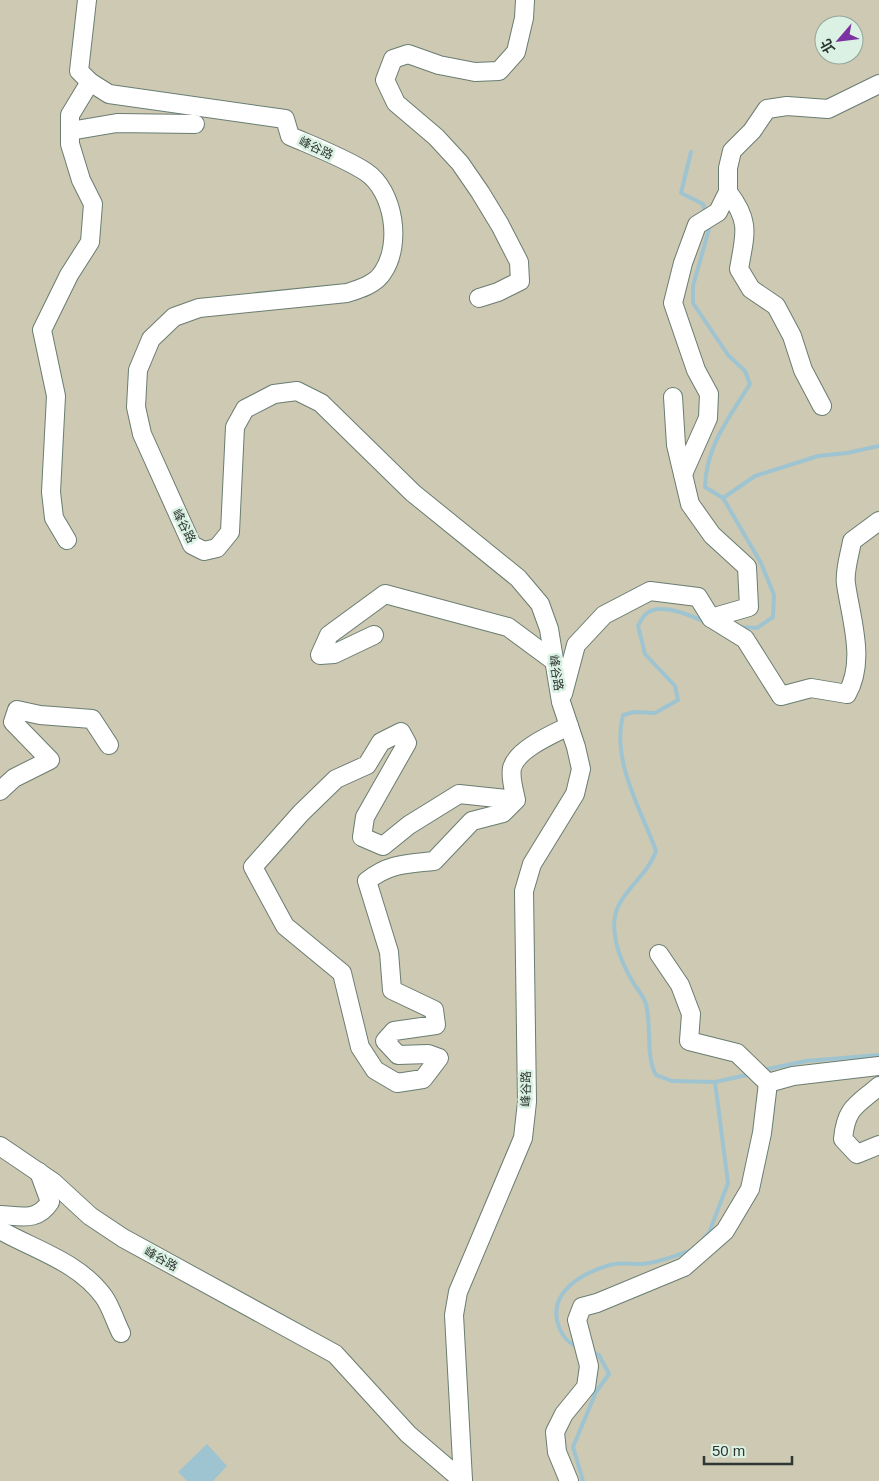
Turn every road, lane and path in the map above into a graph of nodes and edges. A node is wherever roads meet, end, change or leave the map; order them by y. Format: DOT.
graph roads {
  1 [pos="87,0"];
  2 [pos="524,0"];
  3 [pos="90,82"];
  4 [pos="879,84"];
  5 [pos="195,124"];
  6 [pos="70,131"];
  7 [pos="728,192"];
  8 [pos="479,298"];
  9 [pos="673,397"];
  10 [pos="822,406"];
  11 [pos="683,474"];
  12 [pos="879,521"];
  13 [pos="68,540"];
  14 [pos="712,618"];
  15 [pos="374,635"];
  16 [pos="554,661"];
  17 [pos="561,702"];
  18 [pos="569,726"];
  19 [pos="109,744"];
  20 [pos="0,792"];
  21 [pos="516,800"];
  22 [pos="658,954"];
  23 [pos="879,1066"];
  24 [pos="761,1076"];
  25 [pos="879,1086"];
  26 [pos="879,1145"];
  27 [pos="0,1146"];
  28 [pos="38,1172"];
  29 [pos="0,1215"];
  30 [pos="0,1230"];
  31 [pos="121,1333"];
  32 [pos="463,1480"];
  33 [pos="569,1481"];
  1 -- 3 [label="street"];
  2 -- 8 [label="street"];
  3 -- 6 [label="street"];
  3 -- 16 [label="street, 峰谷路"];
  4 -- 7 [label="street"];
  5 -- 6 [label="street"];
  6 -- 13 [label="street"];
  7 -- 10 [label="street"];
  7 -- 11 [label="street"];
  9 -- 11 [label="street"];
  11 -- 14 [label="street"];
  12 -- 14 [label="street, 峰谷路"];
  14 -- 17 [label="street, 峰谷路"];
  15 -- 16 [label="street"];
  16 -- 17 [label="street, 峰谷路"];
  17 -- 18 [label="street, 峰谷路"];
  18 -- 21 [label="street"];
  18 -- 32 [label="street, 峰谷路"];
  19 -- 20 [label="street"];
  21 -- 21 [label="street"];
  22 -- 24 [label="street"];
  23 -- 24 [label="street"];
  24 -- 33 [label="street"];
  25 -- 26 [label="street"];
  27 -- 28 [label="street, 峰谷路"];
  28 -- 29 [label="street"];
  28 -- 32 [label="street, 峰谷路"];
  30 -- 31 [label="street"];
}
